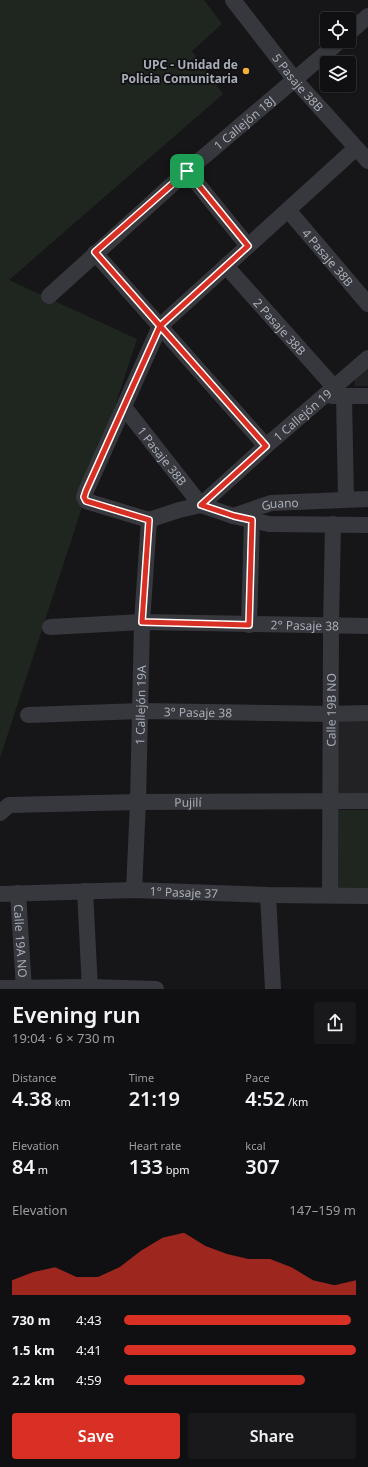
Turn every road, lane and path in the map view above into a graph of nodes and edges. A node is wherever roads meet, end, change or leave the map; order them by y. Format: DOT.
graph roads {
  1 [pos="233,0"];
  2 [pos="368,16"];
  3 [pos="356,27"];
  4 [pos="332,48"];
  5 [pos="295,80"];
  6 [pos="356,148"];
  7 [pos="368,161"];
  8 [pos="187,171"];
  9 [pos="288,210"];
  10 [pos="248,246"];
  11 [pos="95,252"];
  12 [pos="226,266"];
  13 [pos="49,296"];
  14 [pos="368,304"];
  15 [pos="160,326"];
  16 [pos="368,358"];
  17 [pos="334,393"];
  18 [pos="368,396"];
  19 [pos="124,407"];
  20 [pos="266,446"];
  21 [pos="346,499"];
  22 [pos="368,499"];
  23 [pos="201,505"];
  24 [pos="234,516"];
  25 [pos="149,520"];
  26 [pos="252,520"];
  27 [pos="333,524"];
  28 [pos="368,525"];
  29 [pos="142,622"];
  30 [pos="249,625"];
  31 [pos="331,626"];
  32 [pos="368,626"];
  33 [pos="50,627"];
  34 [pos="141,711"];
  35 [pos="368,713"];
  36 [pos="330,714"];
  37 [pos="28,715"];
  38 [pos="368,801"];
  39 [pos="138,802"];
  40 [pos="330,802"];
  41 [pos="4,809"];
  42 [pos="134,890"];
  43 [pos="85,891"];
  44 [pos="18,893"];
  45 [pos="0,894"];
  46 [pos="268,895"];
  47 [pos="330,895"];
  48 [pos="368,896"];
  49 [pos="0,988"];
  50 [pos="24,988"];
  51 [pos="90,988"];
  52 [pos="156,989"];
  53 [pos="273,989"];
  1 -- 5 [label="street, 5 Pasaje 38B"];
  2 -- 3 [label="street"];
  4 -- 5 [label="street, 1 Callejón 18J"];
  5 -- 6 [label="street, 5 Pasaje 38B"];
  5 -- 8 [label="street, 1 Callejón 18J"];
  6 -- 7 [label="street, 5 Pasaje 38B"];
  6 -- 9 [label="street"];
  8 -- 10 [label="street"];
  8 -- 11 [label="street, 1 Callejón 18J"];
  9 -- 10 [label="street"];
  9 -- 14 [label="street, 4 Pasaje 38B"];
  10 -- 12 [label="street"];
  11 -- 13 [label="street, 1 Callejón 18J"];
  11 -- 15 [label="street"];
  12 -- 15 [label="street"];
  12 -- 17 [label="street, 2 Pasaje 38B"];
  15 -- 19 [label="street"];
  15 -- 20 [label="street"];
  16 -- 17 [label="street, 1 Callejón 19"];
  17 -- 18 [label="street"];
  17 -- 20 [label="street, 1 Callejón 19"];
  17 -- 21 [label="street"];
  19 -- 23 [label="street, 1 Pasaje 38B"];
  19 -- 25 [label="street"];
  20 -- 23 [label="street, 1 Callejón 19"];
  21 -- 22 [label="street, Guano"];
  21 -- 24 [label="street, Guano"];
  23 -- 24 [label="street"];
  23 -- 25 [label="street, 1 Callejón 19"];
  24 -- 26 [label="street, Guano"];
  25 -- 29 [label="street, 1 Callejón 19A"];
  26 -- 27 [label="street, Guano"];
  26 -- 30 [label="street"];
  27 -- 28 [label="street, Guano"];
  27 -- 31 [label="street, Calle 19B NO"];
  29 -- 30 [label="street, 2° Pasaje 38"];
  29 -- 33 [label="street, 2° Pasaje 38"];
  29 -- 34 [label="street, 1 Callejón 19A"];
  30 -- 31 [label="street, 2° Pasaje 38"];
  31 -- 32 [label="street, 2° Pasaje 38"];
  31 -- 36 [label="street, Calle 19B NO"];
  34 -- 36 [label="street, 3° Pasaje 38"];
  34 -- 37 [label="street, 3° Pasaje 38"];
  34 -- 39 [label="street, 1 Callejón 19A"];
  35 -- 36 [label="street, 3° Pasaje 38"];
  36 -- 40 [label="street, Calle 19B NO"];
  38 -- 40 [label="street, Pujilí"];
  39 -- 40 [label="street, Pujilí"];
  39 -- 41 [label="street, Pujilí"];
  39 -- 42 [label="street, 1 Callejón 19A"];
  40 -- 47 [label="street, Calle 19B NO"];
  42 -- 43 [label="street, 1° Pasaje 37"];
  42 -- 46 [label="street, 1° Pasaje 37"];
  43 -- 44 [label="street, 1° Pasaje 37"];
  43 -- 51 [label="street"];
  44 -- 45 [label="street, 1° Pasaje 37"];
  44 -- 50 [label="street, Calle 19A NO"];
  46 -- 47 [label="street, 1° Pasaje 37"];
  46 -- 53 [label="street"];
  47 -- 48 [label="street, 1° Pasaje 37"];
  49 -- 50 [label="street"];
  50 -- 51 [label="street"];
  51 -- 52 [label="street"];
}
